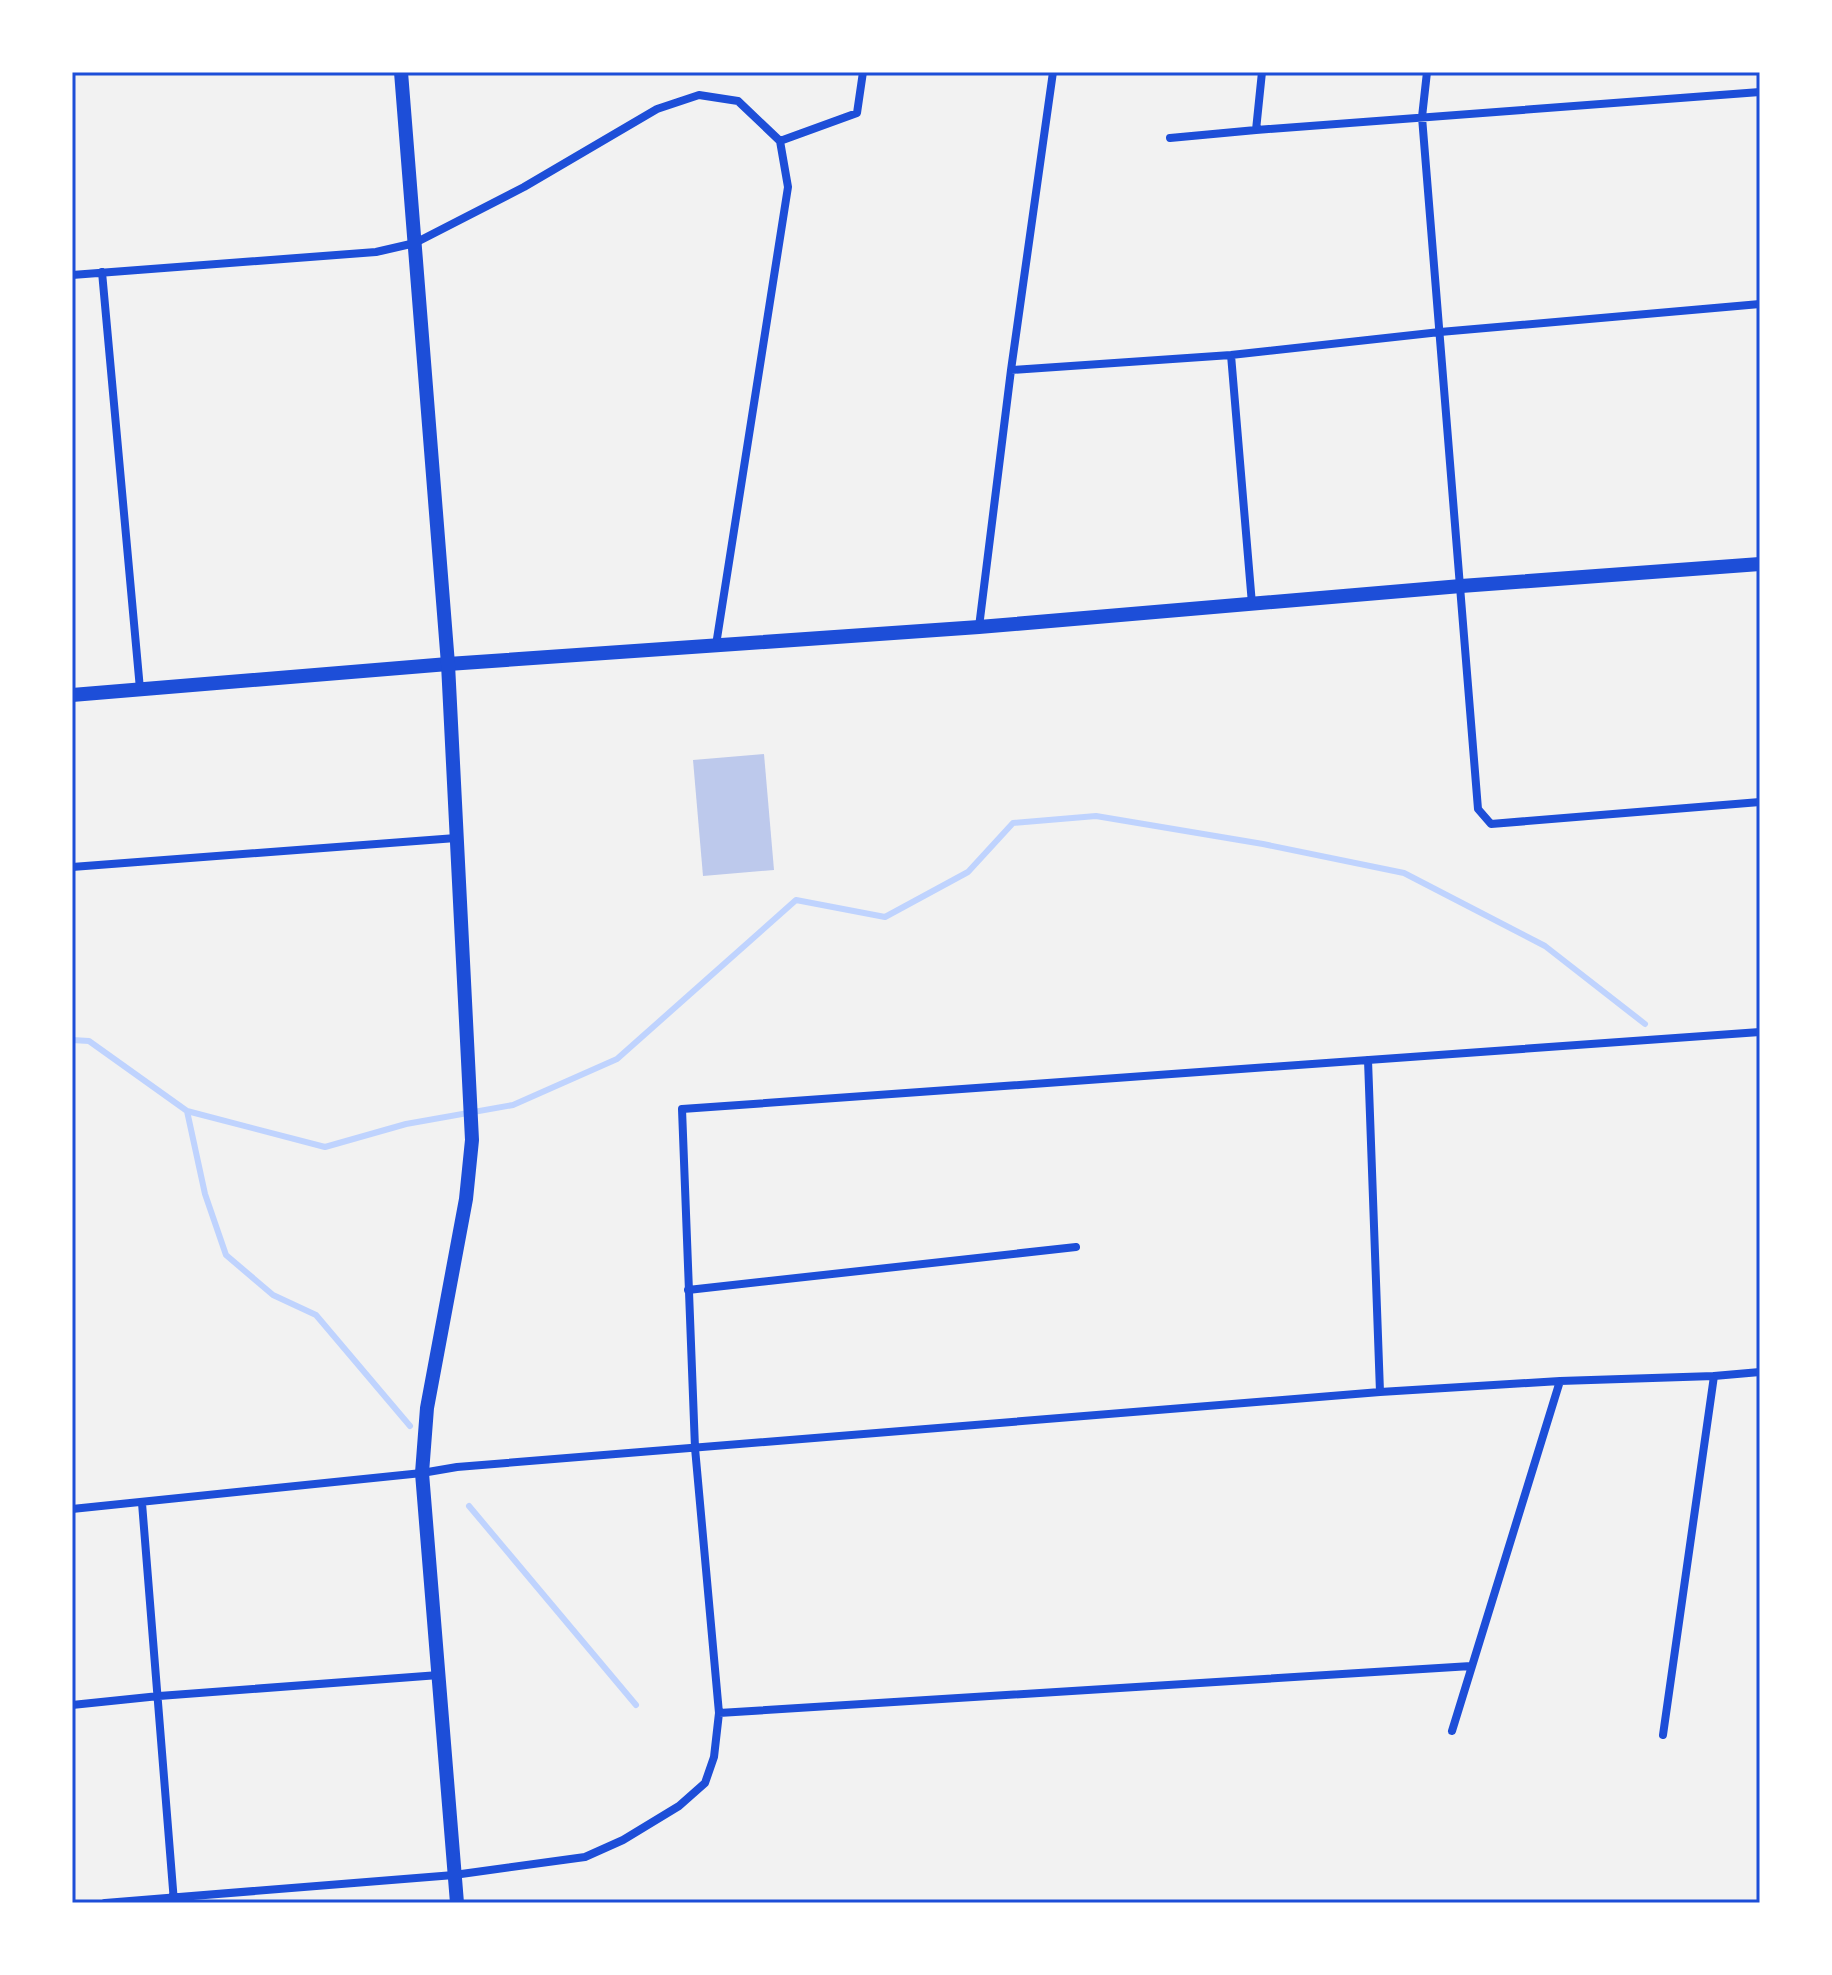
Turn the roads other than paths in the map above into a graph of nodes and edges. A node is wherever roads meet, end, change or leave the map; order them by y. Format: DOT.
graph roads {
  1 [pos="401,72"];
  2 [pos="863,72"];
  3 [pos="1053,72"];
  4 [pos="1262,72"];
  5 [pos="1427,72"];
  6 [pos="1760,92"];
  7 [pos="1422,117"];
  8 [pos="1256,130"];
  9 [pos="1170,138"];
  10 [pos="780,141"];
  11 [pos="415,243"];
  12 [pos="102,272"];
  13 [pos="72,275"];
  14 [pos="1760,304"];
  15 [pos="1440,332"];
  16 [pos="1231,355"];
  17 [pos="1011,370"];
  18 [pos="1760,564"];
  19 [pos="1461,586"];
  20 [pos="1252,604"];
  21 [pos="979,627"];
  22 [pos="716,645"];
  23 [pos="448,664"];
  24 [pos="140,689"];
  25 [pos="72,695"];
  26 [pos="1760,802"];
  27 [pos="456,838"];
  28 [pos="72,867"];
  29 [pos="1760,1032"];
  30 [pos="1368,1060"];
  31 [pos="1076,1247"];
  32 [pos="688,1290"];
  33 [pos="1760,1372"];
  34 [pos="1714,1376"];
  35 [pos="1560,1381"];
  36 [pos="1380,1392"];
  37 [pos="695,1448"];
  38 [pos="422,1473"];
  39 [pos="142,1503"];
  40 [pos="72,1509"];
  41 [pos="1471,1666"];
  42 [pos="439,1675"];
  43 [pos="159,1696"];
  44 [pos="72,1705"];
  45 [pos="719,1713"];
  46 [pos="1452,1731"];
  47 [pos="1663,1735"];
  48 [pos="454,1875"];
  49 [pos="174,1901"];
  50 [pos="105,1903"];
  51 [pos="457,1903"];
  1 -- 11 [label="main road"];
  2 -- 10 [label="street"];
  3 -- 17 [label="street"];
  4 -- 8 [label="street"];
  5 -- 7 [label="street"];
  6 -- 7 [label="street"];
  7 -- 8 [label="street"];
  7 -- 15 [label="street"];
  8 -- 9 [label="street"];
  10 -- 11 [label="street"];
  10 -- 22 [label="street"];
  11 -- 12 [label="street"];
  11 -- 23 [label="main road"];
  12 -- 13 [label="street"];
  12 -- 24 [label="street"];
  14 -- 15 [label="street"];
  15 -- 16 [label="street"];
  15 -- 19 [label="street"];
  16 -- 17 [label="street"];
  16 -- 20 [label="street"];
  17 -- 21 [label="street"];
  18 -- 19 [label="main road"];
  19 -- 20 [label="main road"];
  19 -- 26 [label="street"];
  20 -- 21 [label="main road"];
  21 -- 22 [label="main road"];
  22 -- 23 [label="main road"];
  23 -- 24 [label="main road"];
  23 -- 27 [label="main road"];
  24 -- 25 [label="main road"];
  27 -- 28 [label="street"];
  27 -- 38 [label="main road"];
  29 -- 30 [label="street"];
  30 -- 32 [label="street"];
  30 -- 36 [label="street"];
  31 -- 32 [label="street"];
  32 -- 37 [label="street"];
  33 -- 34 [label="street"];
  34 -- 35 [label="street"];
  34 -- 47 [label="street"];
  35 -- 36 [label="street"];
  35 -- 41 [label="street"];
  36 -- 37 [label="street"];
  37 -- 38 [label="street"];
  37 -- 45 [label="street"];
  38 -- 39 [label="street"];
  38 -- 42 [label="main road"];
  39 -- 40 [label="street"];
  39 -- 43 [label="street"];
  41 -- 45 [label="street"];
  41 -- 46 [label="street"];
  42 -- 43 [label="street"];
  42 -- 48 [label="main road"];
  43 -- 44 [label="street"];
  43 -- 49 [label="street"];
  45 -- 48 [label="street"];
  48 -- 49 [label="street"];
  48 -- 51 [label="main road"];
  49 -- 50 [label="street"];
}
